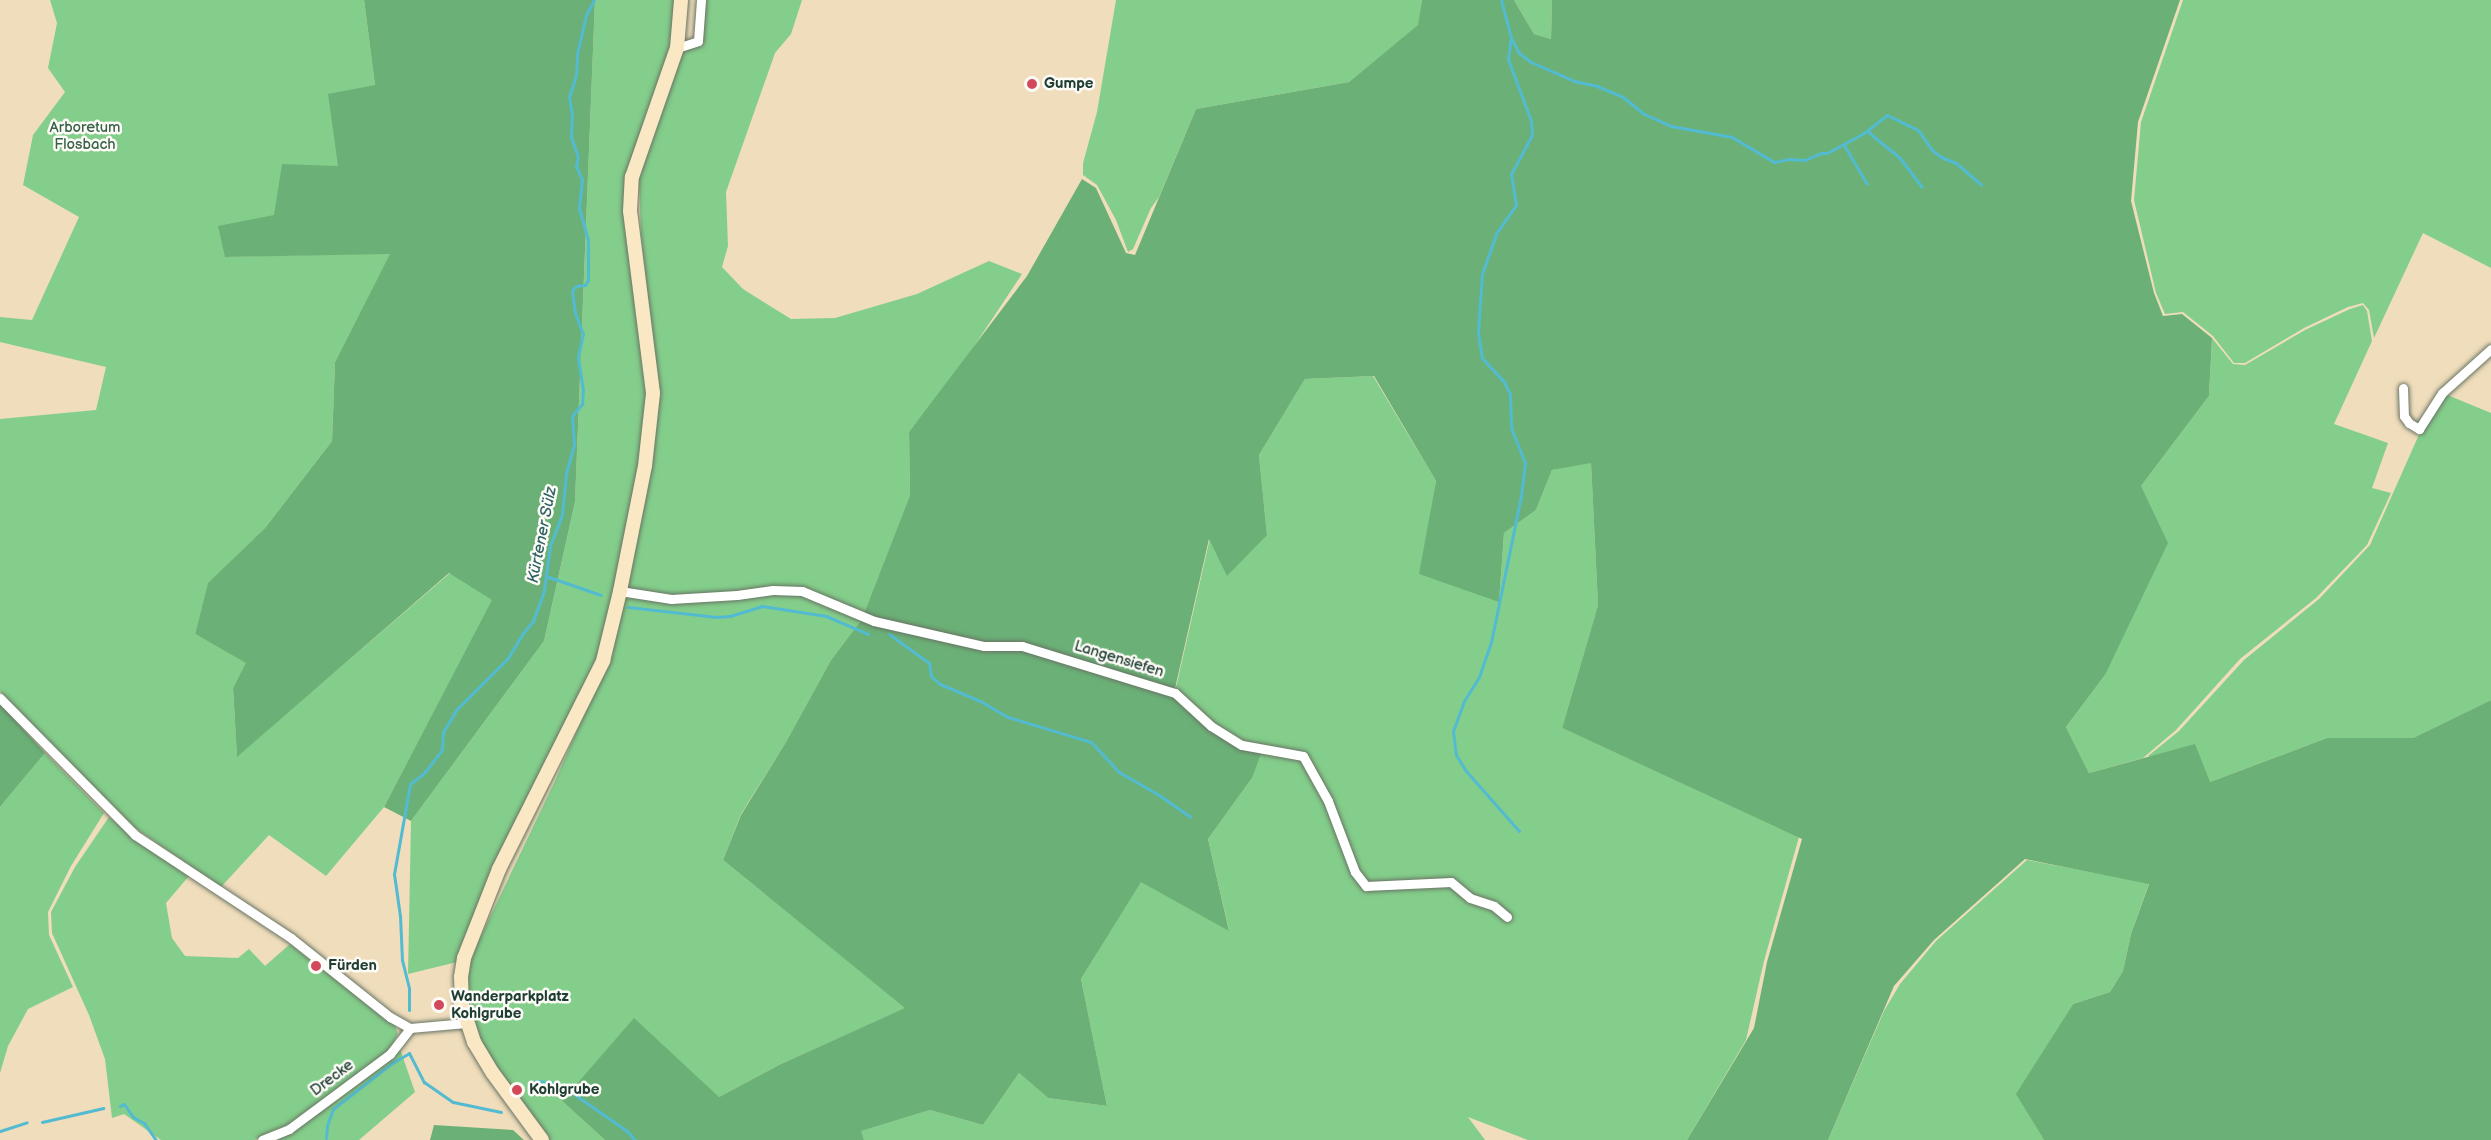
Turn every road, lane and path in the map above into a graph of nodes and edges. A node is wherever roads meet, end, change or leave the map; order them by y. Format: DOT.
graph roads {
  1 [pos="681,0"];
  2 [pos="701,0"];
  3 [pos="677,48"];
  4 [pos="2491,349"];
  5 [pos="2403,388"];
  6 [pos="620,591"];
  7 [pos="0,698"];
  8 [pos="1506,917"];
  9 [pos="466,1023"];
  10 [pos="410,1028"];
  11 [pos="262,1140"];
  12 [pos="542,1140"];
  1 -- 3 [label="main road"];
  2 -- 3 [label="street"];
  3 -- 6 [label="main road"];
  4 -- 5 [label="street"];
  6 -- 8 [label="street, Langensiefen"];
  6 -- 9 [label="main road"];
  7 -- 10 [label="street"];
  9 -- 10 [label="street"];
  9 -- 12 [label="main road"];
  10 -- 11 [label="street, Drecke"];
}
